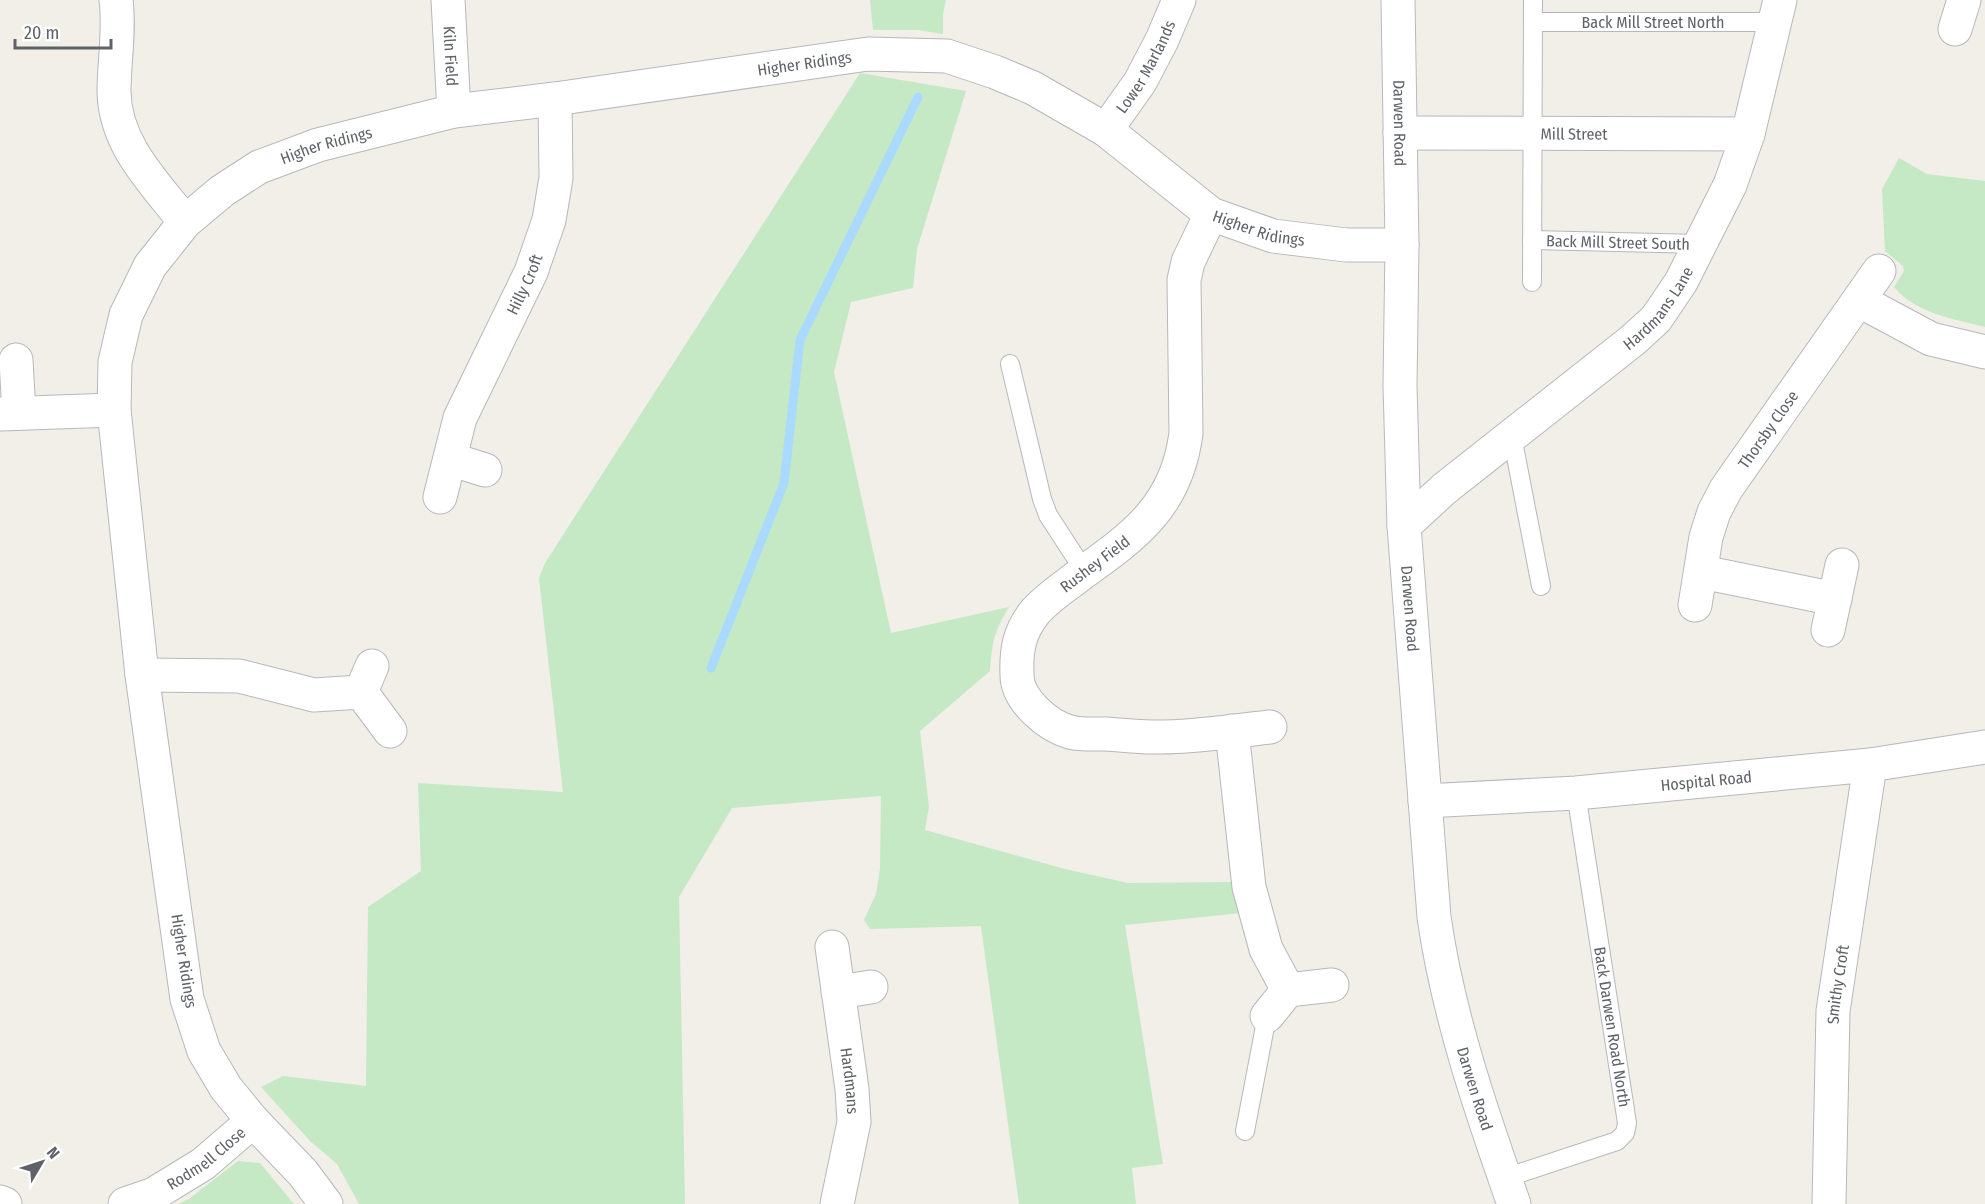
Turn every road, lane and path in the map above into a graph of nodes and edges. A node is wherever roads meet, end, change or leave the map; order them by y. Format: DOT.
graph roads {
  1 [pos="116,0"];
  2 [pos="447,0"];
  3 [pos="1179,0"];
  4 [pos="1398,0"];
  5 [pos="1533,0"];
  6 [pos="1777,11"];
  7 [pos="1533,22"];
  8 [pos="555,99"];
  9 [pos="454,111"];
  10 [pos="1106,130"];
  11 [pos="1400,133"];
  12 [pos="1532,133"];
  13 [pos="1749,134"];
  14 [pos="1211,214"];
  15 [pos="185,222"];
  16 [pos="1532,240"];
  17 [pos="1701,244"];
  18 [pos="1402,245"];
  19 [pos="1880,271"];
  20 [pos="1532,282"];
  21 [pos="1860,301"];
  22 [pos="1985,352"];
  23 [pos="16,360"];
  24 [pos="1010,364"];
  25 [pos="114,410"];
  26 [pos="9,413"];
  27 [pos="1512,436"];
  28 [pos="450,459"];
  29 [pos="484,470"];
  30 [pos="440,497"];
  31 [pos="1404,526"];
  32 [pos="1842,564"];
  33 [pos="1085,572"];
  34 [pos="1702,572"];
  35 [pos="1541,586"];
  36 [pos="1695,605"];
  37 [pos="142,675"];
  38 [pos="1270,727"];
  39 [pos="390,731"];
  40 [pos="1232,731"];
  41 [pos="1985,747"];
  42 [pos="1870,765"];
  43 [pos="1576,793"];
  44 [pos="1425,801"];
  45 [pos="832,947"];
  46 [pos="1332,985"];
  47 [pos="871,987"];
  48 [pos="1288,990"];
  49 [pos="838,992"];
  50 [pos="1267,1016"];
  51 [pos="254,1121"];
  52 [pos="1245,1131"];
  53 [pos="1509,1191"];
  54 [pos="0,1202"];
  55 [pos="5,1204"];
  56 [pos="125,1204"];
  57 [pos="326,1204"];
  58 [pos="837,1204"];
  59 [pos="1829,1204"];
  1 -- 15 [label="street"];
  2 -- 9 [label="street, Kiln Field"];
  3 -- 10 [label="street, Lower Marlands"];
  4 -- 11 [label="street, Darwen Road"];
  5 -- 7 [label="lane"];
  6 -- 7 [label="lane, Back Mill Street North"];
  6 -- 13 [label="street, Hardmans Lane"];
  7 -- 12 [label="lane"];
  8 -- 9 [label="street, Higher Ridings"];
  8 -- 10 [label="street, Higher Ridings"];
  8 -- 28 [label="street, Hilly Croft"];
  9 -- 15 [label="street, Higher Ridings"];
  10 -- 14 [label="street, Higher Ridings"];
  11 -- 12 [label="street, Mill Street"];
  11 -- 18 [label="street, Darwen Road"];
  12 -- 13 [label="street, Mill Street"];
  12 -- 16 [label="lane"];
  13 -- 17 [label="street, Hardmans Lane"];
  14 -- 18 [label="street, Higher Ridings"];
  14 -- 33 [label="street, Rushey Field"];
  15 -- 25 [label="street, Higher Ridings"];
  16 -- 17 [label="lane, Back Mill Street South"];
  16 -- 20 [label="lane"];
  17 -- 27 [label="street, Hardmans Lane"];
  18 -- 31 [label="street, Darwen Road"];
  19 -- 21 [label="street, Thorsby Close"];
  21 -- 22 [label="street"];
  21 -- 34 [label="street, Thorsby Close"];
  23 -- 26 [label="street"];
  24 -- 33 [label="lane"];
  25 -- 26 [label="street"];
  25 -- 37 [label="street, Higher Ridings"];
  27 -- 31 [label="street, Hardmans Lane"];
  27 -- 35 [label="lane"];
  28 -- 29 [label="street"];
  28 -- 30 [label="street, Hilly Croft"];
  31 -- 44 [label="street, Darwen Road"];
  32 -- 34 [label="street"];
  33 -- 40 [label="street, Rushey Field"];
  34 -- 36 [label="street, Thorsby Close"];
  37 -- 39 [label="street"];
  37 -- 51 [label="street, Higher Ridings"];
  38 -- 40 [label="street, Rushey Field"];
  40 -- 48 [label="street"];
  41 -- 42 [label="street, Hospital Road"];
  42 -- 43 [label="street, Hospital Road"];
  42 -- 59 [label="street, Smithy Croft"];
  43 -- 44 [label="street, Hospital Road"];
  43 -- 53 [label="lane, Back Darwen Road North"];
  44 -- 53 [label="street, Darwen Road"];
  45 -- 49 [label="street, Hardmans"];
  46 -- 48 [label="street"];
  47 -- 49 [label="street"];
  48 -- 50 [label="street"];
  49 -- 58 [label="street, Hardmans"];
  50 -- 52 [label="lane"];
  51 -- 56 [label="street, Rodmell Close"];
  51 -- 57 [label="street, Higher Ridings"];
  54 -- 55 [label="street"];
}
